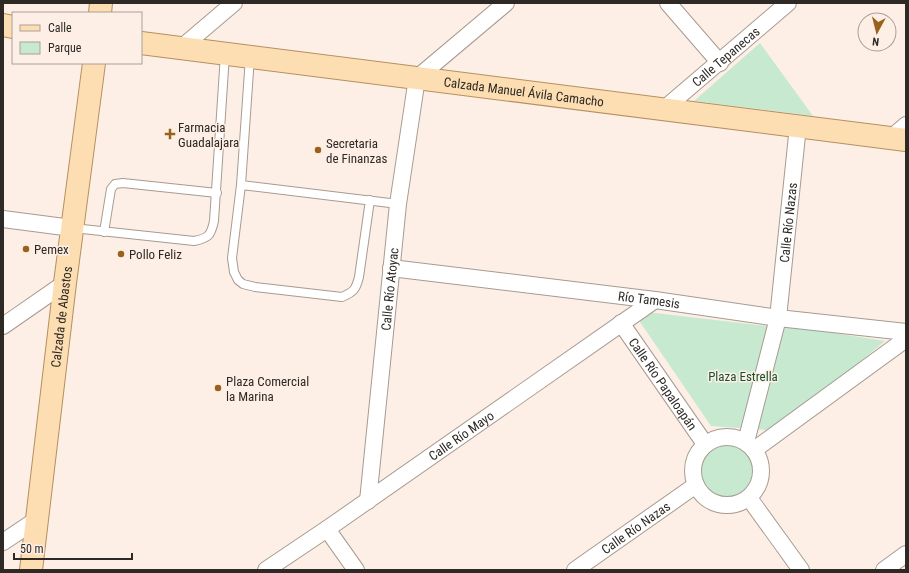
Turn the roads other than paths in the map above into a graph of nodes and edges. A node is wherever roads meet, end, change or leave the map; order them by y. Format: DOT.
graph roads {
  1 [pos="234,3"];
  2 [pos="506,3"];
  3 [pos="668,3"];
  4 [pos="788,3"];
  5 [pos="142,43"];
  6 [pos="181,48"];
  7 [pos="225,54"];
  8 [pos="250,57"];
  9 [pos="720,62"];
  10 [pos="94,64"];
  11 [pos="417,78"];
  12 [pos="664,109"];
  13 [pos="798,126"];
  14 [pos="901,134"];
  15 [pos="241,185"];
  16 [pos="217,192"];
  17 [pos="370,200"];
  18 [pos="398,204"];
  19 [pos="3,219"];
  20 [pos="72,228"];
  21 [pos="104,232"];
  22 [pos="391,268"];
  23 [pos="65,283"];
  24 [pos="655,300"];
  25 [pos="778,318"];
  26 [pos="621,324"];
  27 [pos="3,326"];
  28 [pos="906,332"];
  29 [pos="906,339"];
  30 [pos="705,444"];
  31 [pos="750,446"];
  32 [pos="696,485"];
  33 [pos="749,498"];
  34 [pos="368,501"];
  35 [pos="36,520"];
  36 [pos="327,530"];
  37 [pos="3,542"];
  38 [pos="906,554"];
  39 [pos="31,570"];
  40 [pos="266,570"];
  41 [pos="356,570"];
  42 [pos="574,570"];
  43 [pos="801,570"];
  44 [pos="884,570"];
  1 -- 6 [label="street"];
  2 -- 11 [label="street"];
  3 -- 9 [label="street"];
  4 -- 9 [label="street, Calle Tepanecas"];
  5 -- 6 [label="main road, Calzada Manuel Ávila Camacho"];
  6 -- 7 [label="main road, Calzada Manuel Ávila Camacho"];
  7 -- 8 [label="main road, Calzada Manuel Ávila Camacho"];
  7 -- 16 [label="lane"];
  8 -- 11 [label="main road, Calzada Manuel Ávila Camacho"];
  8 -- 15 [label="lane"];
  9 -- 12 [label="street, Calle Tepanecas"];
  10 -- 20 [label="main road, Calzada de Abastos"];
  11 -- 12 [label="main road, Calzada Manuel Ávila Camacho"];
  11 -- 18 [label="street, Calle Río Atoyac"];
  12 -- 13 [label="main road, Calzada Manuel Ávila Camacho"];
  13 -- 14 [label="main road, Calzada Manuel Ávila Camacho"];
  13 -- 25 [label="street, Calle Río Nazas"];
  15 -- 17 [label="lane"];
  15 -- 17 [label="lane"];
  16 -- 21 [label="lane"];
  16 -- 21 [label="lane"];
  17 -- 18 [label="lane"];
  18 -- 22 [label="street, Calle Río Atoyac"];
  19 -- 20 [label="street"];
  20 -- 21 [label="lane"];
  20 -- 23 [label="main road, Calzada de Abastos"];
  22 -- 24 [label="street, Río Tamesis"];
  22 -- 34 [label="street, Calle Río Atoyac"];
  23 -- 27 [label="street"];
  23 -- 35 [label="main road, Calzada de Abastos"];
  24 -- 25 [label="street, Río Tamesis"];
  24 -- 26 [label="street, Calle Río Mayo"];
  25 -- 28 [label="street, Río Tamesis"];
  25 -- 31 [label="street, Calle Río Nazas"];
  26 -- 30 [label="street, Calle Río Papaloapán"];
  26 -- 34 [label="street, Calle Río Mayo"];
  29 -- 31 [label="street"];
  30 -- 31 [label="street"];
  30 -- 32 [label="street"];
  31 -- 33 [label="street"];
  32 -- 33 [label="street"];
  32 -- 42 [label="street, Calle Río Nazas"];
  33 -- 43 [label="street"];
  34 -- 36 [label="street, Calle Río Mayo"];
  35 -- 37 [label="street"];
  35 -- 39 [label="main road, Calzada de Abastos"];
  36 -- 40 [label="street, Calle Río Mayo"];
  36 -- 41 [label="street"];
  38 -- 44 [label="street"];
}
